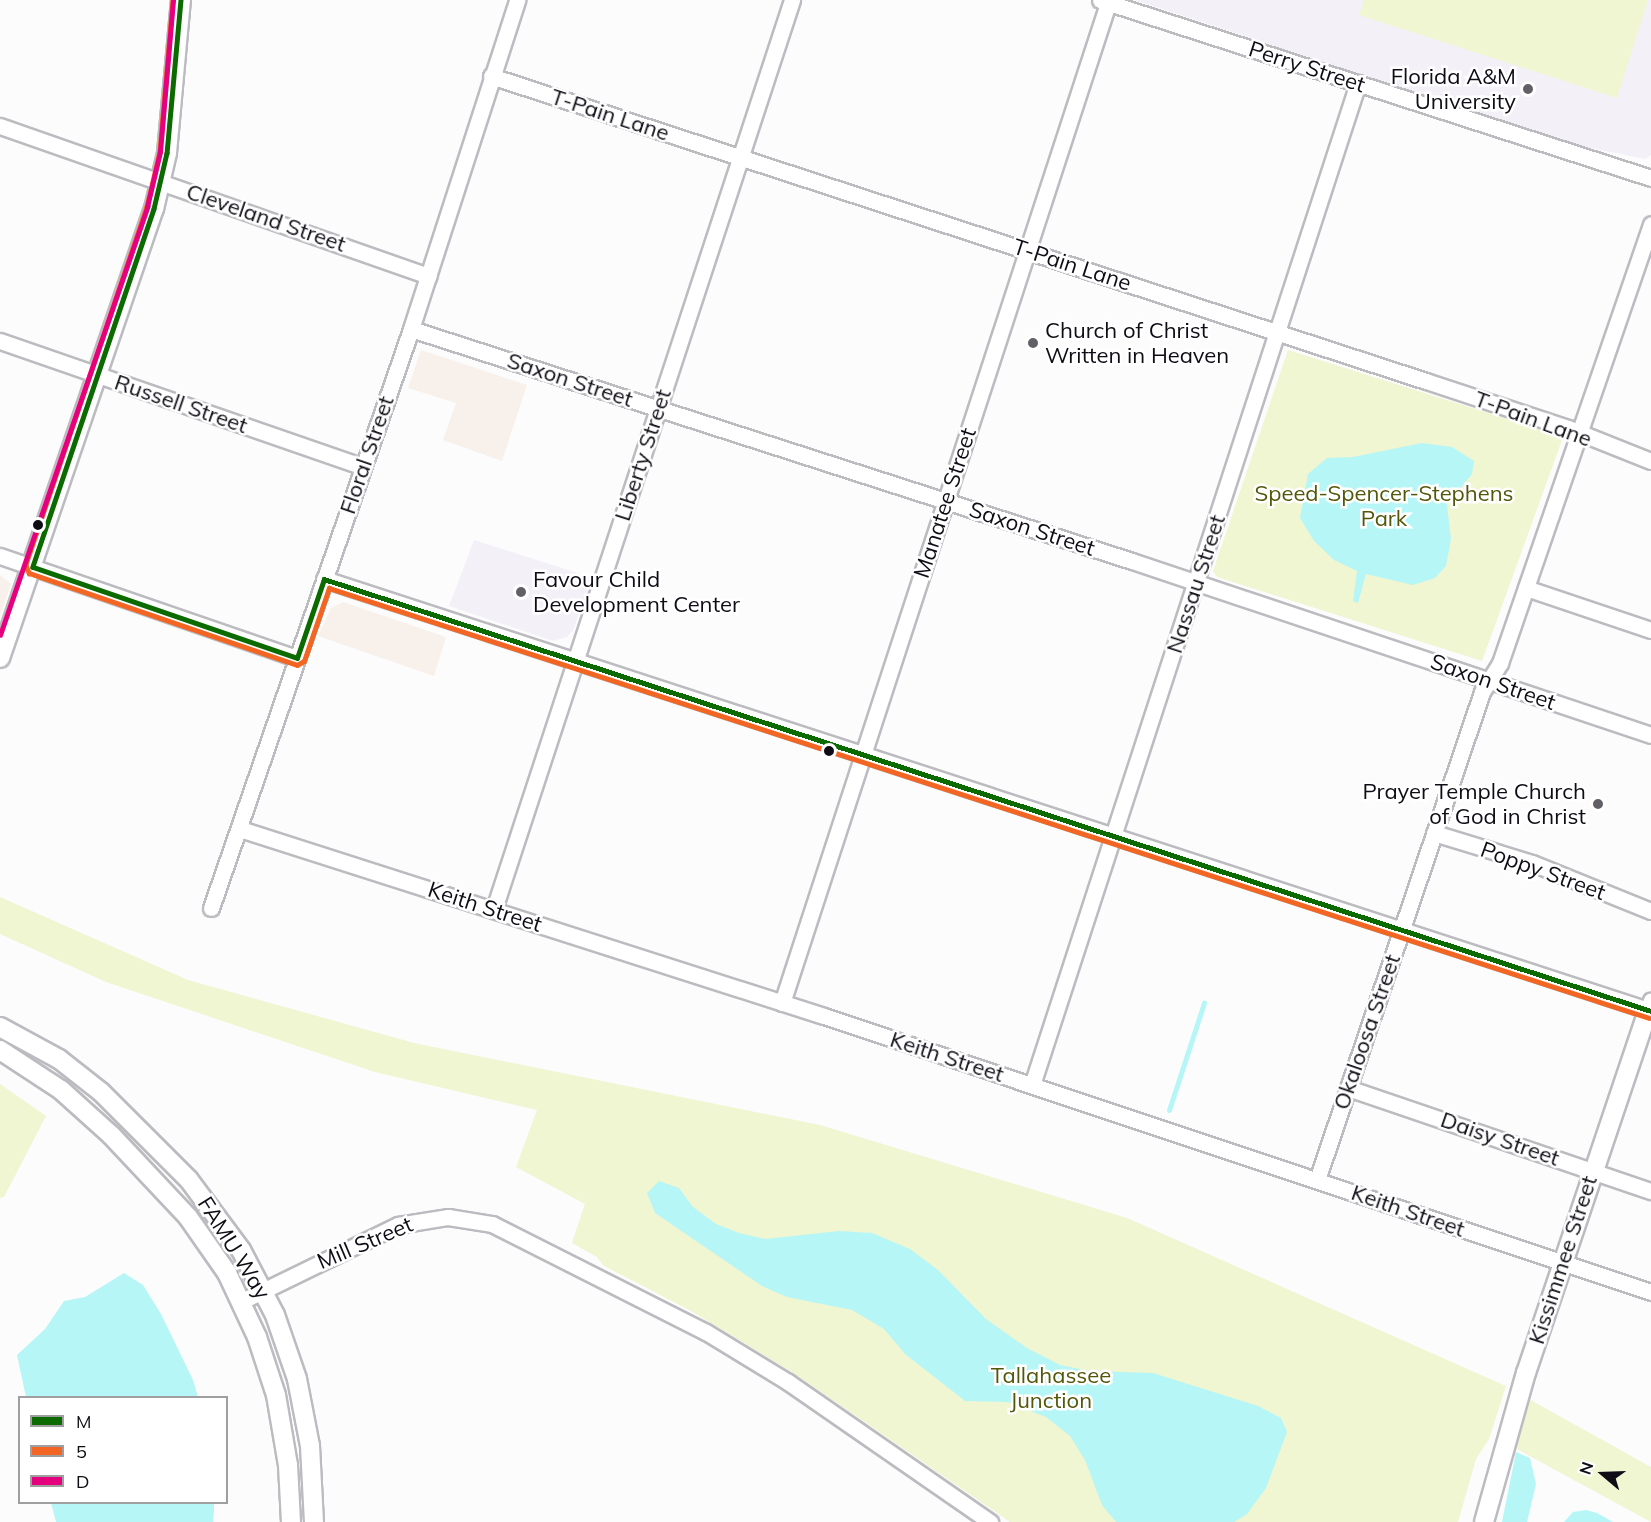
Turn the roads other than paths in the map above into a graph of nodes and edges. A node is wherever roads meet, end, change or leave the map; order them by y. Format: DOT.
graph roads {
  1 [pos="181,0"];
  2 [pos="517,0"];
  3 [pos="792,0"];
  4 [pos="1104,1"];
  5 [pos="492,76"];
  6 [pos="1358,84"];
  7 [pos="0,126"];
  8 [pos="741,157"];
  9 [pos="1651,178"];
  10 [pos="161,182"];
  11 [pos="1651,224"];
  12 [pos="1028,251"];
  13 [pos="429,276"];
  14 [pos="411,329"];
  15 [pos="1279,333"];
  16 [pos="0,341"];
  17 [pos="99,375"];
  18 [pos="658,408"];
  19 [pos="1580,434"];
  20 [pos="1651,461"];
  21 [pos="363,467"];
  22 [pos="945,500"];
  23 [pos="0,556"];
  24 [pos="33,567"];
  25 [pos="324,579"];
  26 [pos="1197,583"];
  27 [pos="1526,588"];
  28 [pos="1651,630"];
  29 [pos="0,658"];
  30 [pos="297,658"];
  31 [pos="575,660"];
  32 [pos="1489,680"];
  33 [pos="1651,735"];
  34 [pos="863,754"];
  35 [pos="240,829"];
  36 [pos="1434,833"];
  37 [pos="1114,834"];
  38 [pos="211,908"];
  39 [pos="494,909"];
  40 [pos="1651,911"];
  41 [pos="1402,929"];
  42 [pos="782,1003"];
  43 [pos="1650,1007"];
  44 [pos="0,1027"];
  45 [pos="0,1050"];
  46 [pos="1032,1085"];
  47 [pos="1348,1088"];
  48 [pos="1593,1171"];
  49 [pos="1317,1180"];
  50 [pos="1651,1191"];
  51 [pos="1562,1263"];
  52 [pos="263,1290"];
  53 [pos="1651,1292"];
  54 [pos="242,1301"];
  55 [pos="291,1522"];
  56 [pos="314,1522"];
  57 [pos="990,1522"];
  58 [pos="1484,1522"];
  1 -- 10 [label="street"];
  2 -- 5 [label="street, Floral Street"];
  3 -- 8 [label="street, Liberty Street"];
  4 -- 6 [label="street, Perry Street"];
  4 -- 12 [label="street, Manatee Street"];
  5 -- 8 [label="street, T-Pain Lane"];
  5 -- 13 [label="street, Floral Street"];
  6 -- 9 [label="street, Perry Street"];
  6 -- 15 [label="street, Nassau Street"];
  7 -- 10 [label="street, Cleveland Street"];
  8 -- 12 [label="street, T-Pain Lane"];
  8 -- 18 [label="street, Liberty Street"];
  10 -- 13 [label="street, Cleveland Street"];
  10 -- 17 [label="street"];
  11 -- 19 [label="street, Okaloosa Street"];
  12 -- 15 [label="street, T-Pain Lane"];
  12 -- 22 [label="street, Manatee Street"];
  13 -- 14 [label="street, Floral Street"];
  14 -- 18 [label="street, Saxon Street"];
  14 -- 21 [label="street, Floral Street"];
  15 -- 19 [label="street, T-Pain Lane"];
  15 -- 26 [label="street, Nassau Street"];
  16 -- 17 [label="street, Russell Street"];
  17 -- 21 [label="street, Russell Street"];
  17 -- 24 [label="street"];
  18 -- 22 [label="street, Saxon Street"];
  18 -- 31 [label="street, Liberty Street"];
  19 -- 20 [label="street, T-Pain Lane"];
  19 -- 27 [label="street, Okaloosa Street"];
  21 -- 25 [label="street, Floral Street"];
  22 -- 26 [label="street, Saxon Street"];
  22 -- 34 [label="street, Manatee Street"];
  23 -- 24 [label="street"];
  24 -- 29 [label="street"];
  24 -- 30 [label="street"];
  25 -- 30 [label="street, Floral Street"];
  25 -- 31 [label="street"];
  26 -- 32 [label="street, Saxon Street"];
  26 -- 37 [label="street, Nassau Street"];
  27 -- 28 [label="street"];
  27 -- 32 [label="street, Okaloosa Street"];
  30 -- 35 [label="street, Floral Street"];
  31 -- 34 [label="street"];
  31 -- 39 [label="street, Liberty Street"];
  32 -- 33 [label="street, Saxon Street"];
  32 -- 36 [label="street, Okaloosa Street"];
  34 -- 37 [label="street"];
  34 -- 42 [label="street, Manatee Street"];
  35 -- 38 [label="street, Floral Street"];
  35 -- 39 [label="street, Keith Street"];
  36 -- 40 [label="street, Poppy Street"];
  36 -- 41 [label="street, Okaloosa Street"];
  37 -- 41 [label="street"];
  37 -- 46 [label="street, Nassau Street"];
  39 -- 42 [label="street, Keith Street"];
  41 -- 43 [label="street"];
  41 -- 47 [label="street, Okaloosa Street"];
  42 -- 46 [label="street, Keith Street"];
  43 -- 48 [label="street, Kissimmee Street"];
  44 -- 52 [label="street, FAMU Way"];
  45 -- 54 [label="street, FAMU Way"];
  46 -- 49 [label="street, Keith Street"];
  47 -- 48 [label="street, Daisy Street"];
  47 -- 49 [label="street, Okaloosa Street"];
  48 -- 50 [label="street, Daisy Street"];
  48 -- 51 [label="street, Kissimmee Street"];
  49 -- 51 [label="street, Keith Street"];
  51 -- 53 [label="street, Keith Street"];
  51 -- 58 [label="street, Kissimmee Street"];
  52 -- 54 [label="street, Mill Street"];
  52 -- 56 [label="street, FAMU Way"];
  52 -- 57 [label="street, Mill Street"];
  54 -- 55 [label="street, FAMU Way"];
}
